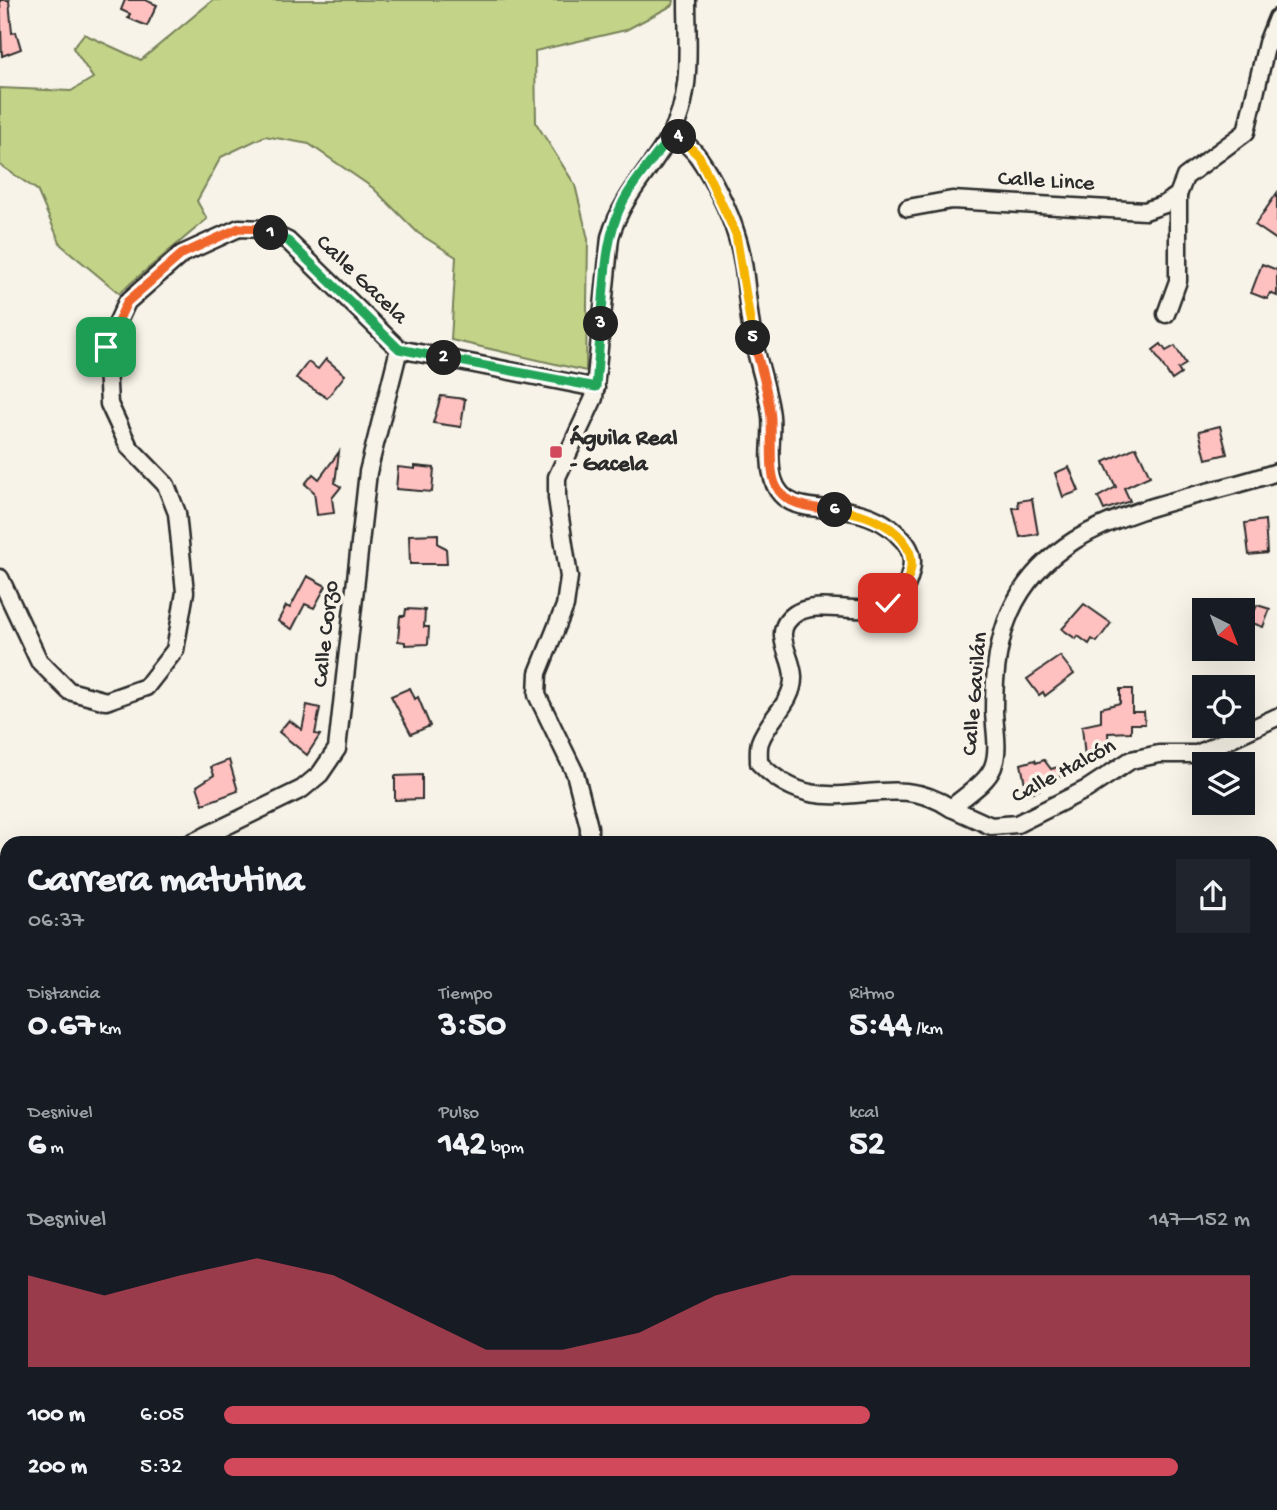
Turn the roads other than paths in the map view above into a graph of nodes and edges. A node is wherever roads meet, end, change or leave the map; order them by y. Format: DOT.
graph roads {
  1 [pos="687,0"];
  2 [pos="1277,18"];
  3 [pos="673,132"];
  4 [pos="1178,195"];
  5 [pos="908,208"];
  6 [pos="1166,314"];
  7 [pos="399,349"];
  8 [pos="596,387"];
  9 [pos="1277,472"];
  10 [pos="0,578"];
  11 [pos="1277,717"];
  12 [pos="951,808"];
  13 [pos="205,836"];
  14 [pos="589,836"];
  1 -- 3 [label="street"];
  2 -- 4 [label="street, Calle Lince"];
  3 -- 8 [label="street"];
  3 -- 12 [label="street"];
  4 -- 5 [label="street, Calle Lince"];
  4 -- 6 [label="street"];
  7 -- 8 [label="street, Calle Gacela"];
  7 -- 10 [label="street, Calle Gacela"];
  7 -- 13 [label="street, Calle Corzo"];
  8 -- 14 [label="street"];
  9 -- 12 [label="street, Calle Gavilán"];
  11 -- 12 [label="street, Calle Halcón"];
}
